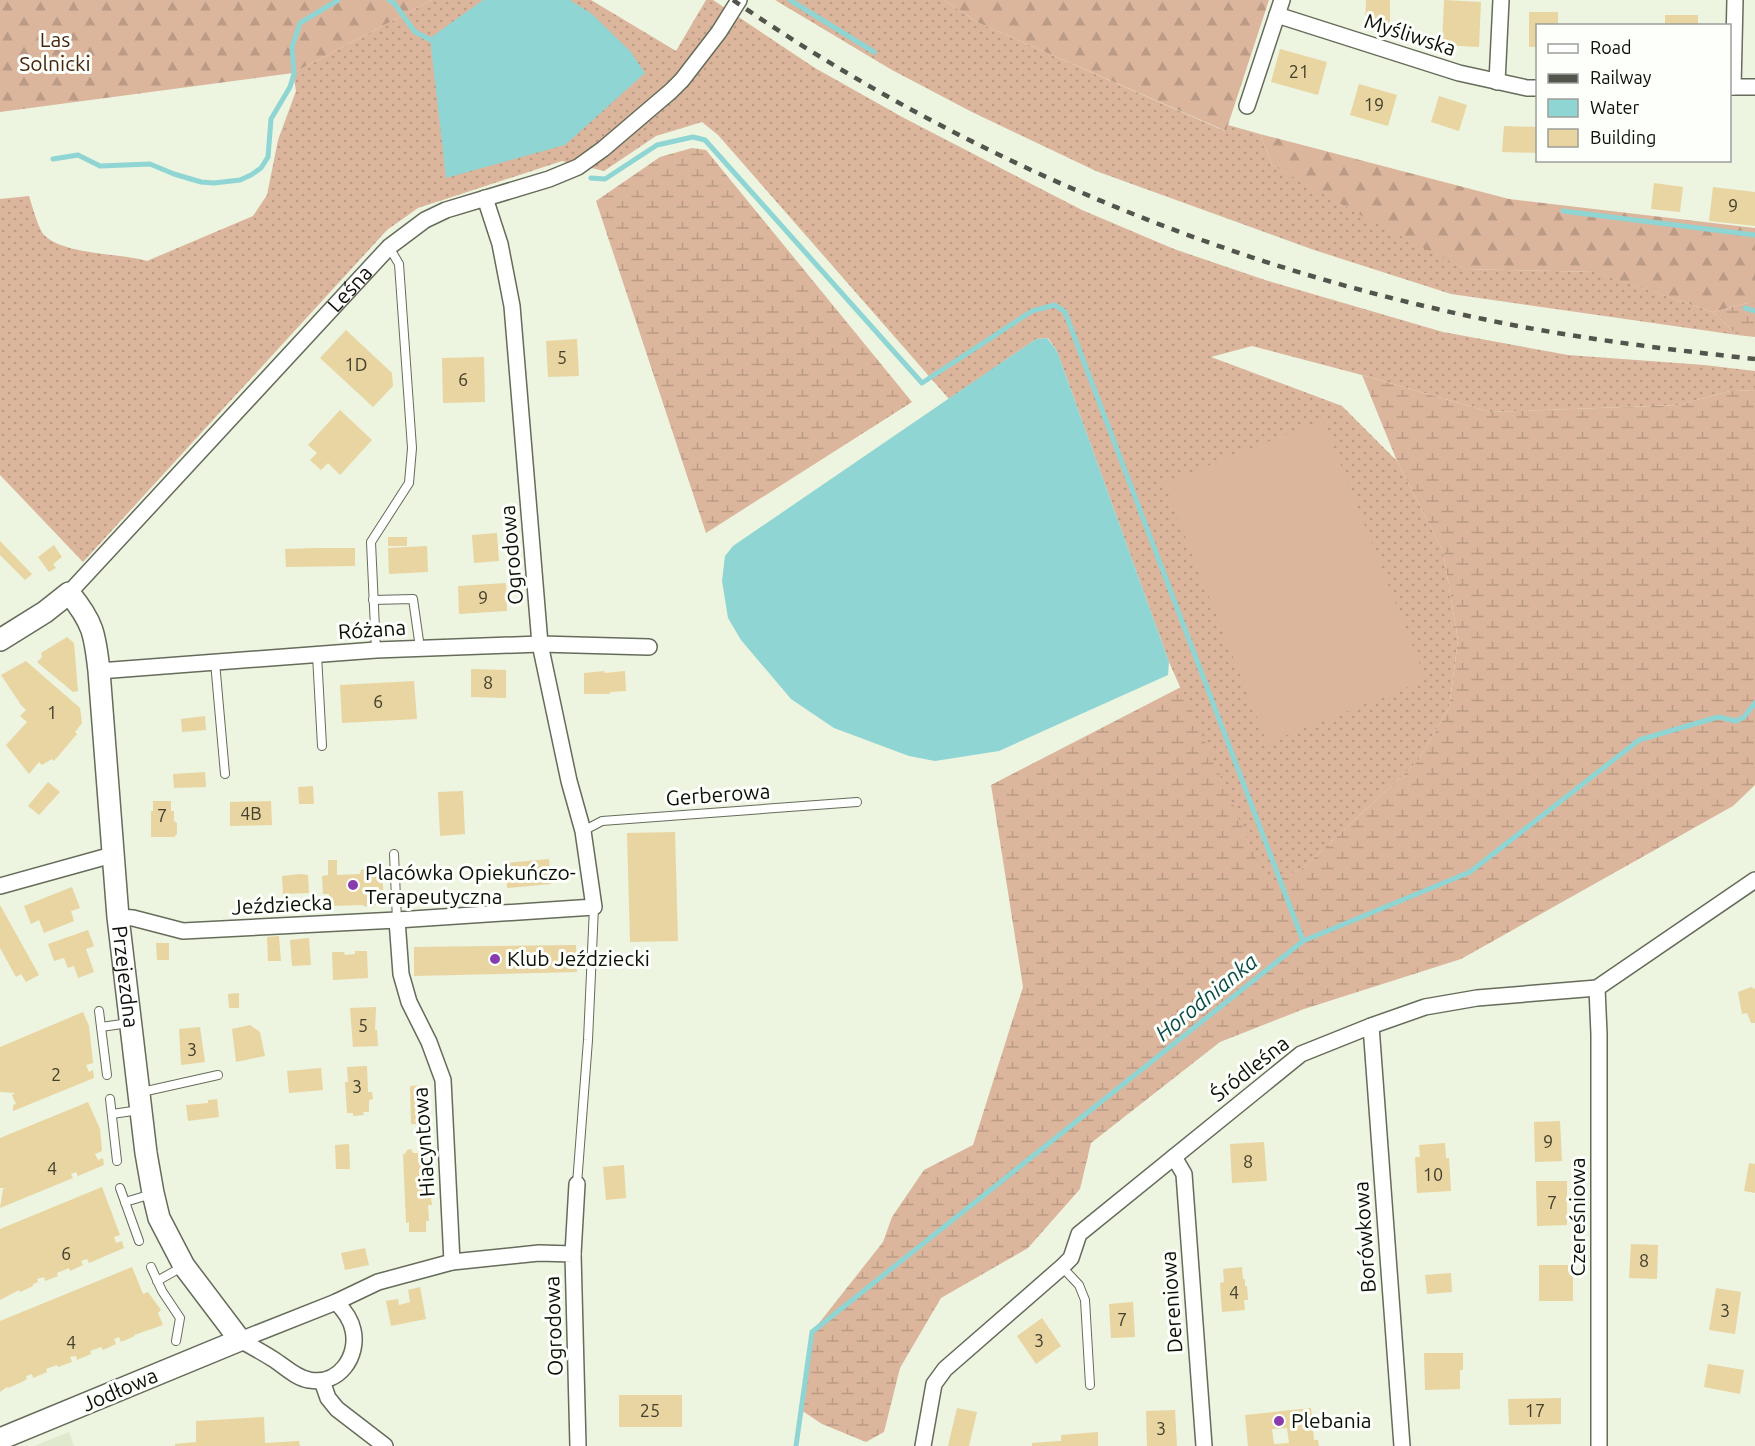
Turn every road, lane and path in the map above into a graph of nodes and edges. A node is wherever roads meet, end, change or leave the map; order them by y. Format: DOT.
graph roads {
  1 [pos="739,0"];
  2 [pos="1501,0"];
  3 [pos="1735,0"];
  4 [pos="1280,7"];
  5 [pos="1497,82"];
  6 [pos="1536,87"];
  7 [pos="1731,87"];
  8 [pos="1755,87"];
  9 [pos="1247,106"];
  10 [pos="484,198"];
  11 [pos="389,247"];
  12 [pos="69,593"];
  13 [pos="374,600"];
  14 [pos="0,640"];
  15 [pos="540,644"];
  16 [pos="648,647"];
  17 [pos="420,648"];
  18 [pos="376,650"];
  19 [pos="317,655"];
  20 [pos="215,661"];
  21 [pos="99,671"];
  22 [pos="322,746"];
  23 [pos="225,774"];
  24 [pos="857,802"];
  25 [pos="584,831"];
  26 [pos="394,854"];
  27 [pos="112,855"];
  28 [pos="1755,880"];
  29 [pos="0,886"];
  30 [pos="594,907"];
  31 [pos="118,917"];
  32 [pos="397,920"];
  33 [pos="1597,988"];
  34 [pos="99,1011"];
  35 [pos="132,1023"];
  36 [pos="1371,1026"];
  37 [pos="101,1027"];
  38 [pos="107,1075"];
  39 [pos="218,1075"];
  40 [pos="110,1099"];
  41 [pos="141,1101"];
  42 [pos="112,1114"];
  43 [pos="1174,1157"];
  44 [pos="117,1161"];
  45 [pos="578,1184"];
  46 [pos="120,1188"];
  47 [pos="153,1193"];
  48 [pos="125,1202"];
  49 [pos="139,1242"];
  50 [pos="573,1254"];
  51 [pos="453,1262"];
  52 [pos="184,1266"];
  53 [pos="151,1267"];
  54 [pos="1062,1267"];
  55 [pos="157,1281"];
  56 [pos="336,1302"];
  57 [pos="240,1340"];
  58 [pos="176,1341"];
  59 [pos="322,1381"];
  60 [pos="1090,1385"];
  61 [pos="0,1439"];
  62 [pos="385,1446"];
  63 [pos="578,1446"];
  64 [pos="923,1446"];
  65 [pos="1204,1446"];
  66 [pos="1402,1446"];
  67 [pos="1599,1446"];
  1 -- 10 [label="street, Leśna"];
  2 -- 5 [label="street"];
  3 -- 7 [label="street"];
  4 -- 5 [label="street, Myśliwska"];
  4 -- 9 [label="street, Myśliwska"];
  5 -- 6 [label="street, Myśliwska"];
  7 -- 8 [label="street"];
  10 -- 11 [label="street, Leśna"];
  10 -- 15 [label="street, Ogrodowa"];
  11 -- 12 [label="street, Leśna"];
  11 -- 13 [label="lane"];
  12 -- 14 [label="street, Leśna"];
  12 -- 21 [label="street, Przejezdna"];
  13 -- 17 [label="lane"];
  13 -- 18 [label="lane"];
  15 -- 16 [label="street, Różana"];
  15 -- 17 [label="street, Różana"];
  15 -- 25 [label="street, Ogrodowa"];
  17 -- 18 [label="street, Różana"];
  18 -- 19 [label="street, Różana"];
  19 -- 20 [label="street, Różana"];
  19 -- 22 [label="lane"];
  20 -- 21 [label="street, Różana"];
  20 -- 23 [label="lane"];
  21 -- 27 [label="street, Przejezdna"];
  24 -- 25 [label="lane, Gerberowa"];
  25 -- 30 [label="street, Ogrodowa"];
  26 -- 32 [label="lane"];
  27 -- 29 [label="street"];
  27 -- 31 [label="street, Przejezdna"];
  28 -- 33 [label="street, Śródleśna"];
  30 -- 32 [label="street, Jeździecka"];
  30 -- 45 [label="lane"];
  31 -- 32 [label="street, Jeździecka"];
  31 -- 35 [label="street, Przejezdna"];
  32 -- 51 [label="street, Hiacyntowa"];
  33 -- 36 [label="street, Śródleśna"];
  33 -- 67 [label="street, Czereśniowa"];
  34 -- 37 [label="lane"];
  35 -- 37 [label="lane"];
  35 -- 41 [label="street, Przejezdna"];
  36 -- 43 [label="street, Śródleśna"];
  36 -- 66 [label="street, Borówkowa"];
  37 -- 38 [label="lane"];
  39 -- 41 [label="lane"];
  40 -- 42 [label="lane"];
  41 -- 42 [label="lane"];
  41 -- 47 [label="street, Przejezdna"];
  42 -- 44 [label="lane"];
  43 -- 54 [label="street, Śródleśna"];
  43 -- 65 [label="street, Dereniowa"];
  45 -- 50 [label="street"];
  46 -- 48 [label="lane"];
  47 -- 48 [label="lane"];
  47 -- 52 [label="street, Przejezdna"];
  48 -- 49 [label="lane"];
  50 -- 51 [label="street, Ogrodowa"];
  50 -- 63 [label="street, Ogrodowa"];
  51 -- 56 [label="street, Jodłowa"];
  52 -- 55 [label="lane"];
  52 -- 57 [label="street, Przejezdna"];
  53 -- 55 [label="lane"];
  54 -- 60 [label="lane"];
  54 -- 64 [label="street, Śródleśna"];
  55 -- 58 [label="lane"];
  56 -- 57 [label="street, Jodłowa"];
  56 -- 59 [label="street"];
  57 -- 59 [label="street"];
  57 -- 61 [label="street, Jodłowa"];
  59 -- 62 [label="street"];
}
